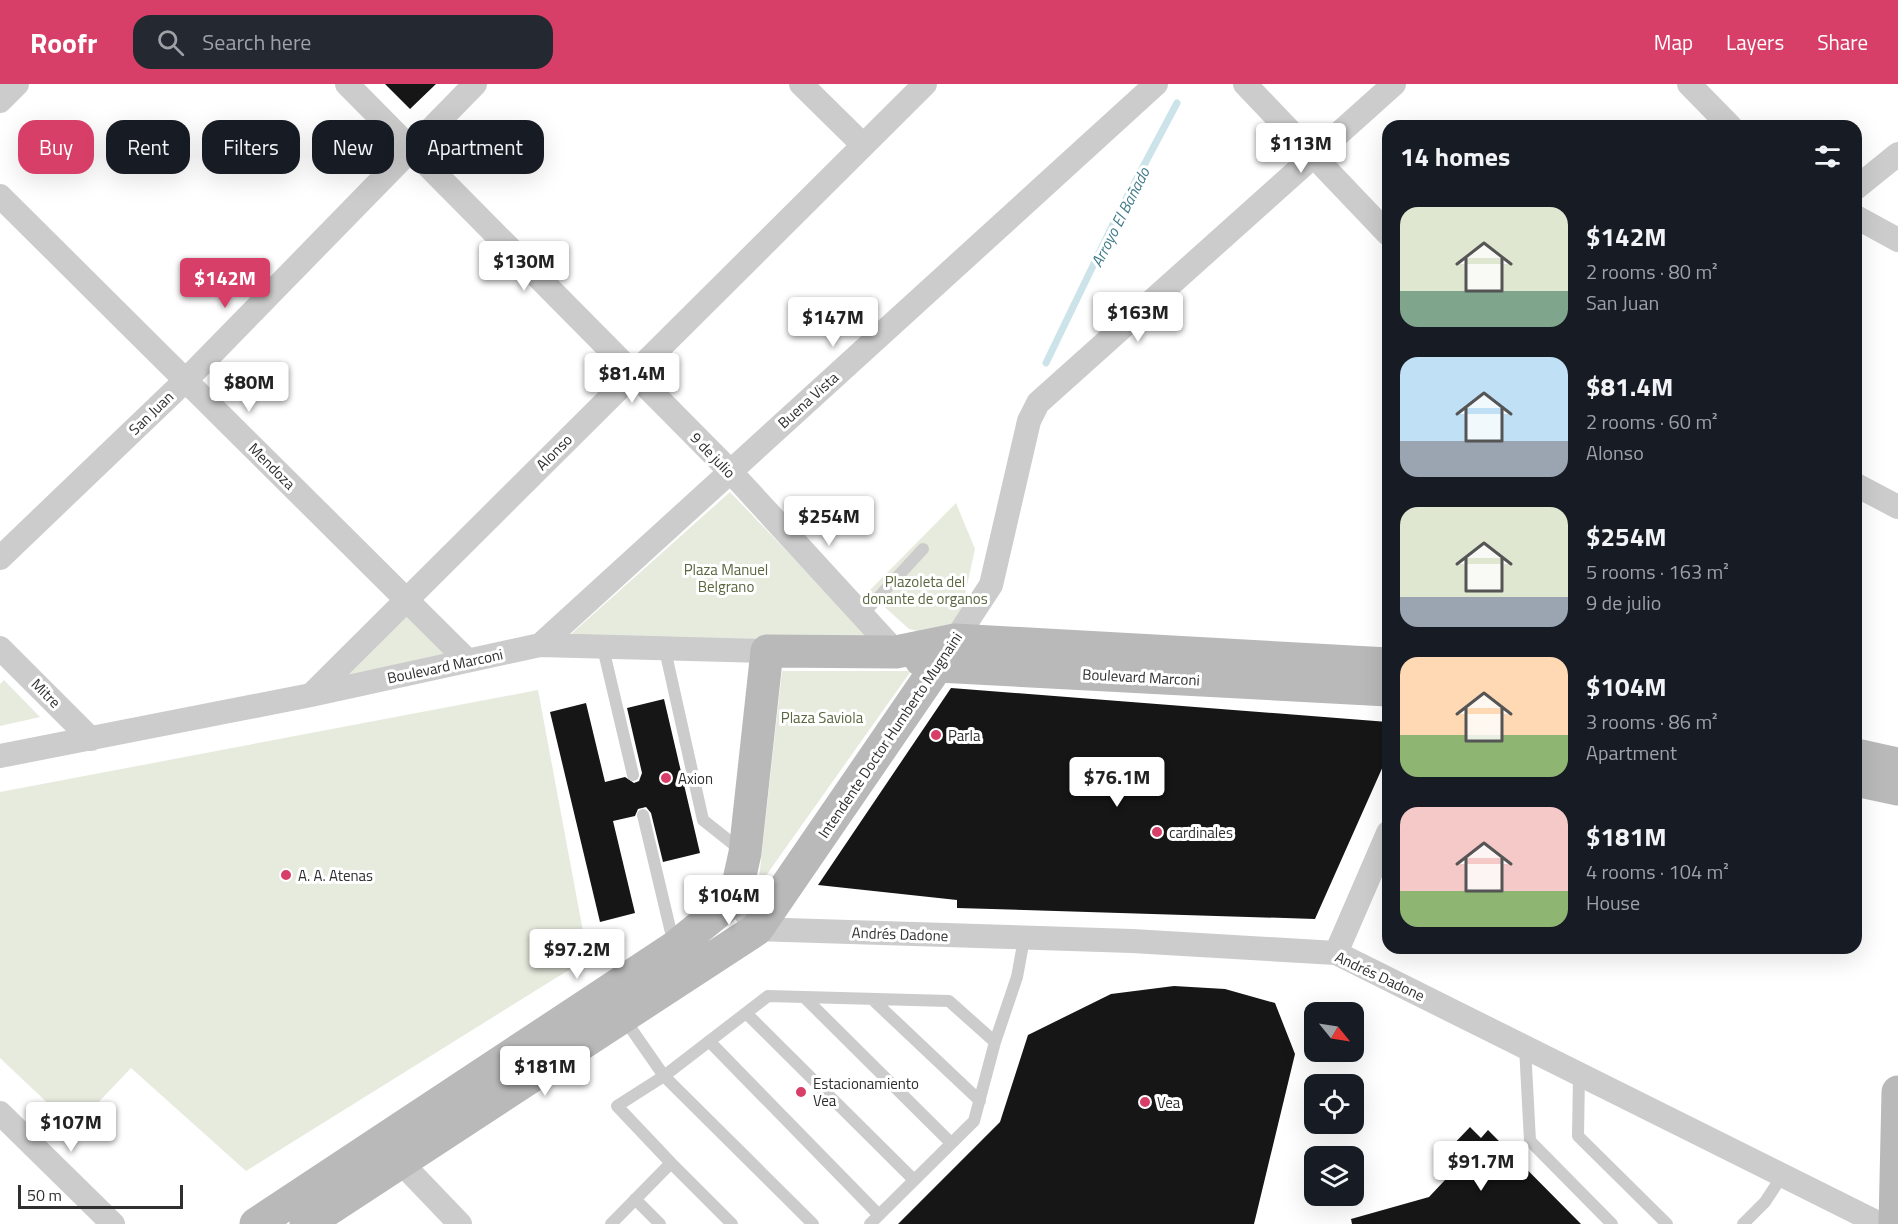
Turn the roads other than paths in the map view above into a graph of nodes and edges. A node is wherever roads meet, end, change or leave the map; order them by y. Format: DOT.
graph roads {
  1 [pos="17,84"];
  2 [pos="347,84"];
  3 [pos="475,84"];
  4 [pos="801,84"];
  5 [pos="925,84"];
  6 [pos="1156,84"];
  7 [pos="1245,84"];
  8 [pos="1394,84"];
  9 [pos="1689,84"];
  10 [pos="0,101"];
  11 [pos="439,120"];
  12 [pos="1724,120"];
  13 [pos="406,143"];
  14 [pos="863,145"];
  15 [pos="406,153"];
  16 [pos="1898,154"];
  17 [pos="1314,158"];
  18 [pos="437,174"];
  19 [pos="1862,183"];
  20 [pos="0,196"];
  21 [pos="1862,220"];
  22 [pos="1382,228"];
  23 [pos="1898,240"];
  24 [pos="633,373"];
  25 [pos="186,380"];
  26 [pos="730,471"];
  27 [pos="1862,488"];
  28 [pos="1898,507"];
  29 [pos="923,549"];
  30 [pos="0,558"];
  31 [pos="407,599"];
  32 [pos="863,614"];
  33 [pos="540,645"];
  34 [pos="0,648"];
  35 [pos="603,648"];
  36 [pos="665,650"];
  37 [pos="767,651"];
  38 [pos="896,652"];
  39 [pos="946,653"];
  40 [pos="467,660"];
  41 [pos="1382,664"];
  42 [pos="1382,689"];
  43 [pos="311,695"];
  44 [pos="91,739"];
  45 [pos="1862,742"];
  46 [pos="0,756"];
  47 [pos="1862,756"];
  48 [pos="1898,763"];
  49 [pos="633,775"];
  50 [pos="1862,781"];
  51 [pos="1898,789"];
  52 [pos="643,814"];
  53 [pos="1382,847"];
  54 [pos="745,853"];
  55 [pos="735,898"];
  56 [pos="758,929"];
  57 [pos="1024,939"];
  58 [pos="675,947"];
  59 [pos="1336,953"];
  60 [pos="804,997"];
  61 [pos="872,999"];
  62 [pos="746,1013"];
  63 [pos="622,1017"];
  64 [pos="709,1041"];
  65 [pos="995,1041"];
  66 [pos="1525,1046"];
  67 [pos="1579,1074"];
  68 [pos="664,1076"];
  69 [pos="1898,1092"];
  70 [pos="980,1101"];
  71 [pos="0,1113"];
  72 [pos="951,1143"];
  73 [pos="390,1150"];
  74 [pos="671,1163"];
  75 [pos="1782,1176"];
  76 [pos="914,1180"];
  77 [pos="635,1199"];
  78 [pos="879,1215"];
  79 [pos="113,1224"];
  80 [pos="255,1224"];
  81 [pos="306,1224"];
  82 [pos="460,1224"];
  83 [pos="611,1224"];
  84 [pos="660,1224"];
  85 [pos="732,1224"];
  86 [pos="813,1224"];
  87 [pos="870,1224"];
  88 [pos="1612,1224"];
  89 [pos="1667,1224"];
  90 [pos="1743,1224"];
  91 [pos="1880,1224"];
  92 [pos="1895,1224"];
  1 -- 10 [label="street"];
  2 -- 13 [label="street, 9 de julio"];
  3 -- 11 [label="street, San Juan"];
  4 -- 14 [label="street"];
  5 -- 14 [label="street, Alonso"];
  6 -- 26 [label="street, Buena Vista"];
  7 -- 17 [label="street"];
  8 -- 17 [label="street, Intendente Doctor Humberto Mugnaini"];
  9 -- 12 [label="street"];
  14 -- 24 [label="street, Alonso"];
  15 -- 25 [label="street, San Juan"];
  16 -- 19 [label="street"];
  17 -- 22 [label="street"];
  17 -- 39 [label="street, Intendente Doctor Humberto Mugnaini"];
  18 -- 24 [label="street, 9 de julio"];
  20 -- 25 [label="street, Mendoza"];
  21 -- 23 [label="street"];
  24 -- 26 [label="street, 9 de julio"];
  24 -- 31 [label="street, Alonso"];
  25 -- 30 [label="street, San Juan"];
  25 -- 31 [label="street, Mendoza"];
  26 -- 32 [label="street, 9 de julio"];
  26 -- 33 [label="street, Buena Vista"];
  27 -- 28 [label="street"];
  29 -- 32 [label="lane"];
  31 -- 40 [label="street, Mendoza"];
  31 -- 43 [label="street, Alonso"];
  32 -- 38 [label="street, 9 de julio"];
  33 -- 35 [label="street, Boulevard Marconi"];
  33 -- 40 [label="street, Boulevard Marconi"];
  34 -- 44 [label="street, Mitre"];
  35 -- 36 [label="street, Boulevard Marconi"];
  35 -- 49 [label="lane"];
  36 -- 37 [label="street, Boulevard Marconi"];
  36 -- 54 [label="lane"];
  37 -- 38 [label="main road, Boulevard Marconi"];
  37 -- 54 [label="main road"];
  38 -- 39 [label="main road, Boulevard Marconi"];
  39 -- 41 [label="main road, Boulevard Marconi"];
  39 -- 42 [label="main road, Boulevard Marconi"];
  39 -- 56 [label="main road, Intendente Doctor Humberto Mugnaini"];
  40 -- 43 [label="street, Boulevard Marconi"];
  43 -- 44 [label="street, Boulevard Marconi"];
  44 -- 46 [label="street, Boulevard Marconi"];
  45 -- 48 [label="street"];
  47 -- 48 [label="main road"];
  50 -- 51 [label="main road"];
  52 -- 58 [label="lane"];
  53 -- 59 [label="street"];
  54 -- 55 [label="main road"];
  55 -- 56 [label="street"];
  55 -- 58 [label="main road, Intendente Doctor Humberto Mugnaini"];
  56 -- 57 [label="street, Andrés Dadone"];
  56 -- 63 [label="main road, Intendente Doctor Humberto Mugnaini"];
  57 -- 59 [label="street, Andrés Dadone"];
  57 -- 65 [label="lane"];
  58 -- 73 [label="main road, Intendente Doctor Humberto Mugnaini"];
  59 -- 66 [label="street, Andrés Dadone"];
  60 -- 61 [label="lane"];
  60 -- 62 [label="lane"];
  60 -- 72 [label="lane"];
  61 -- 65 [label="lane"];
  61 -- 70 [label="lane"];
  62 -- 64 [label="lane"];
  62 -- 76 [label="lane"];
  63 -- 68 [label="lane"];
  63 -- 73 [label="main road, Intendente Doctor Humberto Mugnaini"];
  64 -- 68 [label="lane"];
  64 -- 78 [label="lane"];
  65 -- 70 [label="lane"];
  66 -- 67 [label="street, Andrés Dadone"];
  66 -- 88 [label="lane"];
  67 -- 75 [label="street, Andrés Dadone"];
  67 -- 89 [label="lane"];
  68 -- 74 [label="lane"];
  68 -- 86 [label="lane"];
  69 -- 92 [label="main road"];
  70 -- 72 [label="lane"];
  71 -- 79 [label="street"];
  72 -- 76 [label="lane"];
  73 -- 80 [label="main road, Intendente Doctor Humberto Mugnaini"];
  73 -- 81 [label="main road, Intendente Doctor Humberto Mugnaini"];
  73 -- 82 [label="street"];
  74 -- 77 [label="lane"];
  74 -- 85 [label="lane"];
  75 -- 90 [label="lane"];
  75 -- 91 [label="street, Andrés Dadone"];
  76 -- 78 [label="lane"];
  77 -- 83 [label="lane"];
  77 -- 84 [label="lane"];
  78 -- 87 [label="lane"];
}
